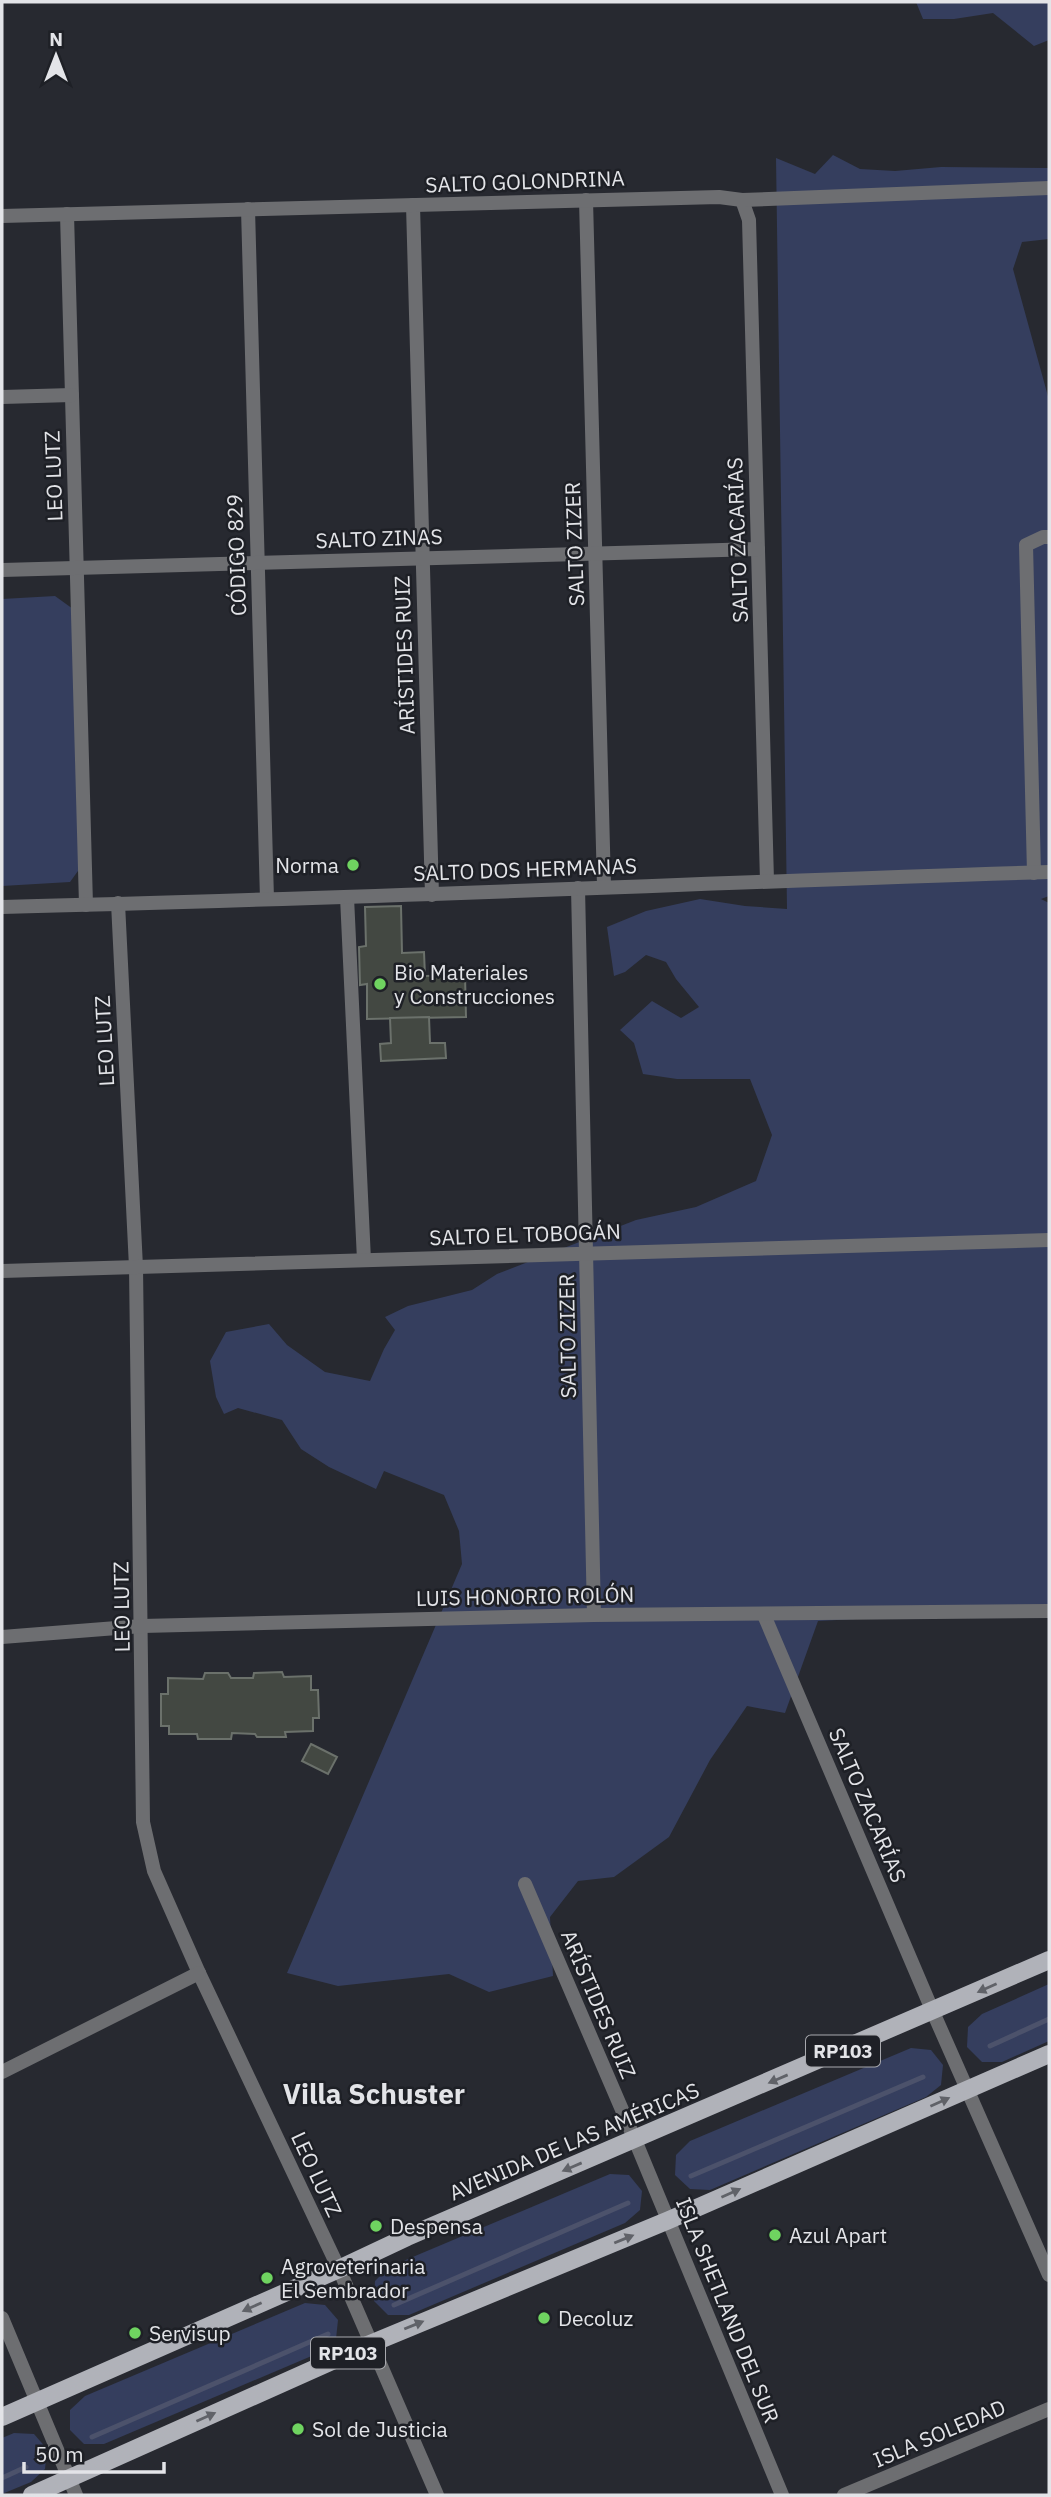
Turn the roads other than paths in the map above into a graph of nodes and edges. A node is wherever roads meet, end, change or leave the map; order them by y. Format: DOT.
graph roads {
  1 [pos="1049,188"];
  2 [pos="586,200"];
  3 [pos="742,200"];
  4 [pos="413,205"];
  5 [pos="248,209"];
  6 [pos="67,214"];
  7 [pos="2,216"];
  8 [pos="72,394"];
  9 [pos="2,397"];
  10 [pos="1049,537"];
  11 [pos="758,549"];
  12 [pos="595,554"];
  13 [pos="423,558"];
  14 [pos="258,563"];
  15 [pos="77,568"];
  16 [pos="2,570"];
  17 [pos="1034,873"];
  18 [pos="1049,873"];
  19 [pos="767,881"];
  20 [pos="604,886"];
  21 [pos="578,888"];
  22 [pos="432,895"];
  23 [pos="347,897"];
  24 [pos="267,899"];
  25 [pos="118,903"];
  26 [pos="86,905"];
  27 [pos="2,906"];
  28 [pos="1049,1240"];
  29 [pos="586,1254"];
  30 [pos="364,1260"];
  31 [pos="136,1267"];
  32 [pos="2,1271"];
  33 [pos="1049,1611"];
  34 [pos="594,1615"];
  35 [pos="764,1615"];
  36 [pos="142,1626"];
  37 [pos="2,1637"];
  38 [pos="525,1885"];
  39 [pos="1049,1960"];
  40 [pos="199,1973"];
  41 [pos="933,2012"];
  42 [pos="1049,2054"];
  43 [pos="2,2072"];
  44 [pos="968,2089"];
  45 [pos="635,2140"];
  46 [pos="669,2220"];
  47 [pos="339,2269"];
  48 [pos="1049,2275"];
  49 [pos="2,2318"];
  50 [pos="370,2344"];
  51 [pos="37,2401"];
  52 [pos="1049,2410"];
  53 [pos="2,2417"];
  54 [pos="73,2487"];
  55 [pos="32,2495"];
  56 [pos="437,2495"];
  57 [pos="782,2495"];
  58 [pos="845,2495"];
  1 -- 3 [label="street, SALTO GOLONDRINA"];
  2 -- 3 [label="street, SALTO GOLONDRINA"];
  2 -- 4 [label="street, SALTO GOLONDRINA"];
  2 -- 12 [label="street, SALTO ZIZER"];
  3 -- 11 [label="street, SALTO ZACARÍAS"];
  4 -- 5 [label="street, SALTO GOLONDRINA"];
  4 -- 13 [label="street, ARÍSTIDES RUIZ"];
  5 -- 6 [label="street, SALTO GOLONDRINA"];
  5 -- 14 [label="street, CÓDIGO 829"];
  6 -- 7 [label="street, SALTO GOLONDRINA"];
  6 -- 8 [label="street, LEO LUTZ"];
  8 -- 9 [label="street"];
  8 -- 15 [label="street, LEO LUTZ"];
  10 -- 17 [label="street"];
  11 -- 12 [label="street, SALTO ZINAS"];
  11 -- 19 [label="street, SALTO ZACARÍAS"];
  12 -- 13 [label="street, SALTO ZINAS"];
  12 -- 20 [label="street, SALTO ZIZER"];
  13 -- 14 [label="street, SALTO ZINAS"];
  13 -- 22 [label="street, ARÍSTIDES RUIZ"];
  14 -- 15 [label="street, SALTO ZINAS"];
  14 -- 24 [label="street, CÓDIGO 829"];
  15 -- 16 [label="street, SALTO ZINAS"];
  15 -- 26 [label="street, LEO LUTZ"];
  17 -- 18 [label="street, SALTO DOS HERMANAS"];
  17 -- 19 [label="street, SALTO DOS HERMANAS"];
  19 -- 20 [label="street, SALTO DOS HERMANAS"];
  20 -- 21 [label="street, SALTO DOS HERMANAS"];
  21 -- 22 [label="street, SALTO DOS HERMANAS"];
  21 -- 29 [label="street, SALTO ZIZER"];
  22 -- 23 [label="street, SALTO DOS HERMANAS"];
  23 -- 24 [label="street, SALTO DOS HERMANAS"];
  23 -- 30 [label="street"];
  24 -- 25 [label="street, SALTO DOS HERMANAS"];
  25 -- 26 [label="street, SALTO DOS HERMANAS"];
  25 -- 31 [label="street, LEO LUTZ"];
  26 -- 27 [label="street, SALTO DOS HERMANAS"];
  28 -- 29 [label="street, SALTO EL TOBOGÁN"];
  29 -- 30 [label="street, SALTO EL TOBOGÁN"];
  29 -- 34 [label="street, SALTO ZIZER"];
  30 -- 31 [label="street, SALTO EL TOBOGÁN"];
  31 -- 32 [label="street, SALTO EL TOBOGÁN"];
  31 -- 36 [label="street, LEO LUTZ"];
  33 -- 35 [label="street, LUIS HONORIO ROLÓN"];
  34 -- 35 [label="street, LUIS HONORIO ROLÓN"];
  34 -- 36 [label="street, LUIS HONORIO ROLÓN"];
  35 -- 41 [label="street, SALTO ZACARÍAS"];
  36 -- 37 [label="street, LUIS HONORIO ROLÓN"];
  36 -- 40 [label="street, LEO LUTZ"];
  38 -- 45 [label="street, ARÍSTIDES RUIZ"];
  39 -- 41 [label="main road, AVENIDA DE LAS AMÉRICAS / RP103, one-way"];
  40 -- 43 [label="street"];
  40 -- 47 [label="street, LEO LUTZ"];
  41 -- 44 [label="street, SALTO ZACARÍAS"];
  41 -- 45 [label="main road, AVENIDA DE LAS AMÉRICAS / RP103, one-way"];
  42 -- 44 [label="main road, RP103"];
  46 -- 44 [label="main road, RP103, one-way"];
  44 -- 48 [label="street, SALTO ZACARÍAS"];
  45 -- 46 [label="street, ISLA SHETLAND DEL SUR"];
  45 -- 47 [label="main road, AVENIDA DE LAS AMÉRICAS / RP103, one-way"];
  50 -- 46 [label="main road, RP103, one-way"];
  46 -- 57 [label="street, ISLA SHETLAND DEL SUR"];
  47 -- 50 [label="street, LEO LUTZ"];
  47 -- 51 [label="main road, AVENIDA DE LAS AMÉRICAS / RP103, one-way"];
  49 -- 51 [label="street"];
  54 -- 50 [label="main road, RP103, one-way"];
  50 -- 56 [label="street, LEO LUTZ"];
  51 -- 53 [label="main road, AVENIDA DE LAS AMÉRICAS / RP103"];
  51 -- 54 [label="street"];
  52 -- 58 [label="street, ISLA SOLEDAD"];
  54 -- 55 [label="main road, RP103"];
}
